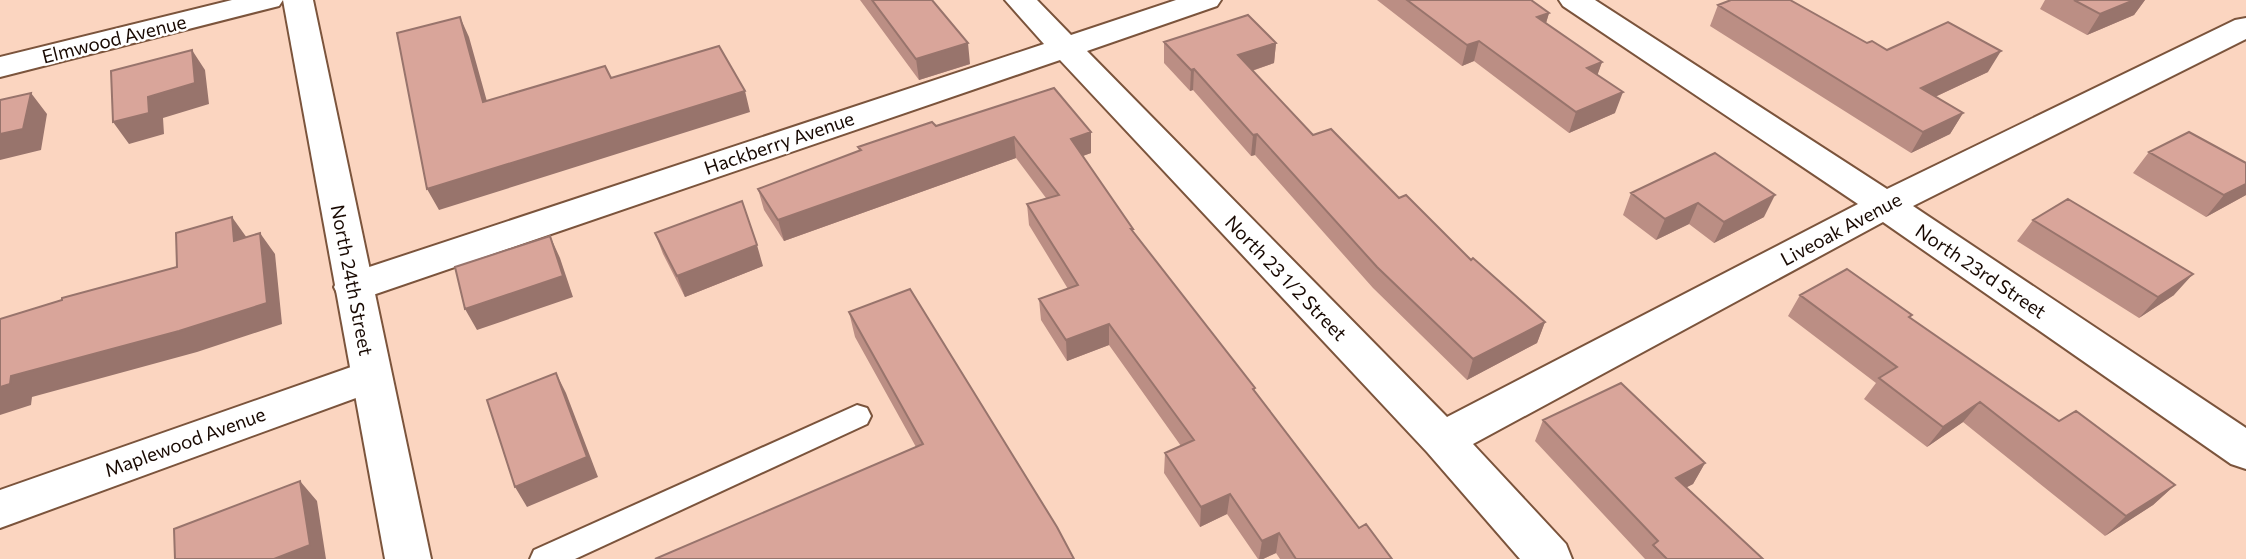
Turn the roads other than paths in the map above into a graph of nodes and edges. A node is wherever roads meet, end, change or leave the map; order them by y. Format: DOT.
graph roads {
  1 [pos="268,0"];
  2 [pos="298,0"];
  3 [pos="1020,0"];
  4 [pos="1206,0"];
  5 [pos="1574,0"];
  6 [pos="2246,27"];
  7 [pos="1064,47"];
  8 [pos="0,67"];
  9 [pos="1885,205"];
  10 [pos="353,287"];
  11 [pos="371,376"];
  12 [pos="857,416"];
  13 [pos="1442,440"];
  14 [pos="2246,451"];
  15 [pos="0,509"];
  16 [pos="408,559"];
  17 [pos="545,559"];
  18 [pos="1549,559"];
  1 -- 8 [label="street, Elmwood Avenue"];
  2 -- 10 [label="street, North 24th Street"];
  3 -- 7 [label="street, North 23 1/2 Street"];
  4 -- 7 [label="street, Hackberry Avenue"];
  5 -- 9 [label="street, North 23rd Street"];
  6 -- 9 [label="street, Liveoak Avenue"];
  7 -- 10 [label="street, Hackberry Avenue"];
  7 -- 13 [label="street, North 23 1/2 Street"];
  9 -- 13 [label="street, Liveoak Avenue"];
  9 -- 14 [label="street, North 23rd Street"];
  10 -- 11 [label="street, North 24th Street"];
  11 -- 15 [label="street, Maplewood Avenue"];
  11 -- 16 [label="street, North 24th Street"];
  12 -- 17 [label="lane"];
  13 -- 18 [label="street, North 23 1/2 Street"];
}
